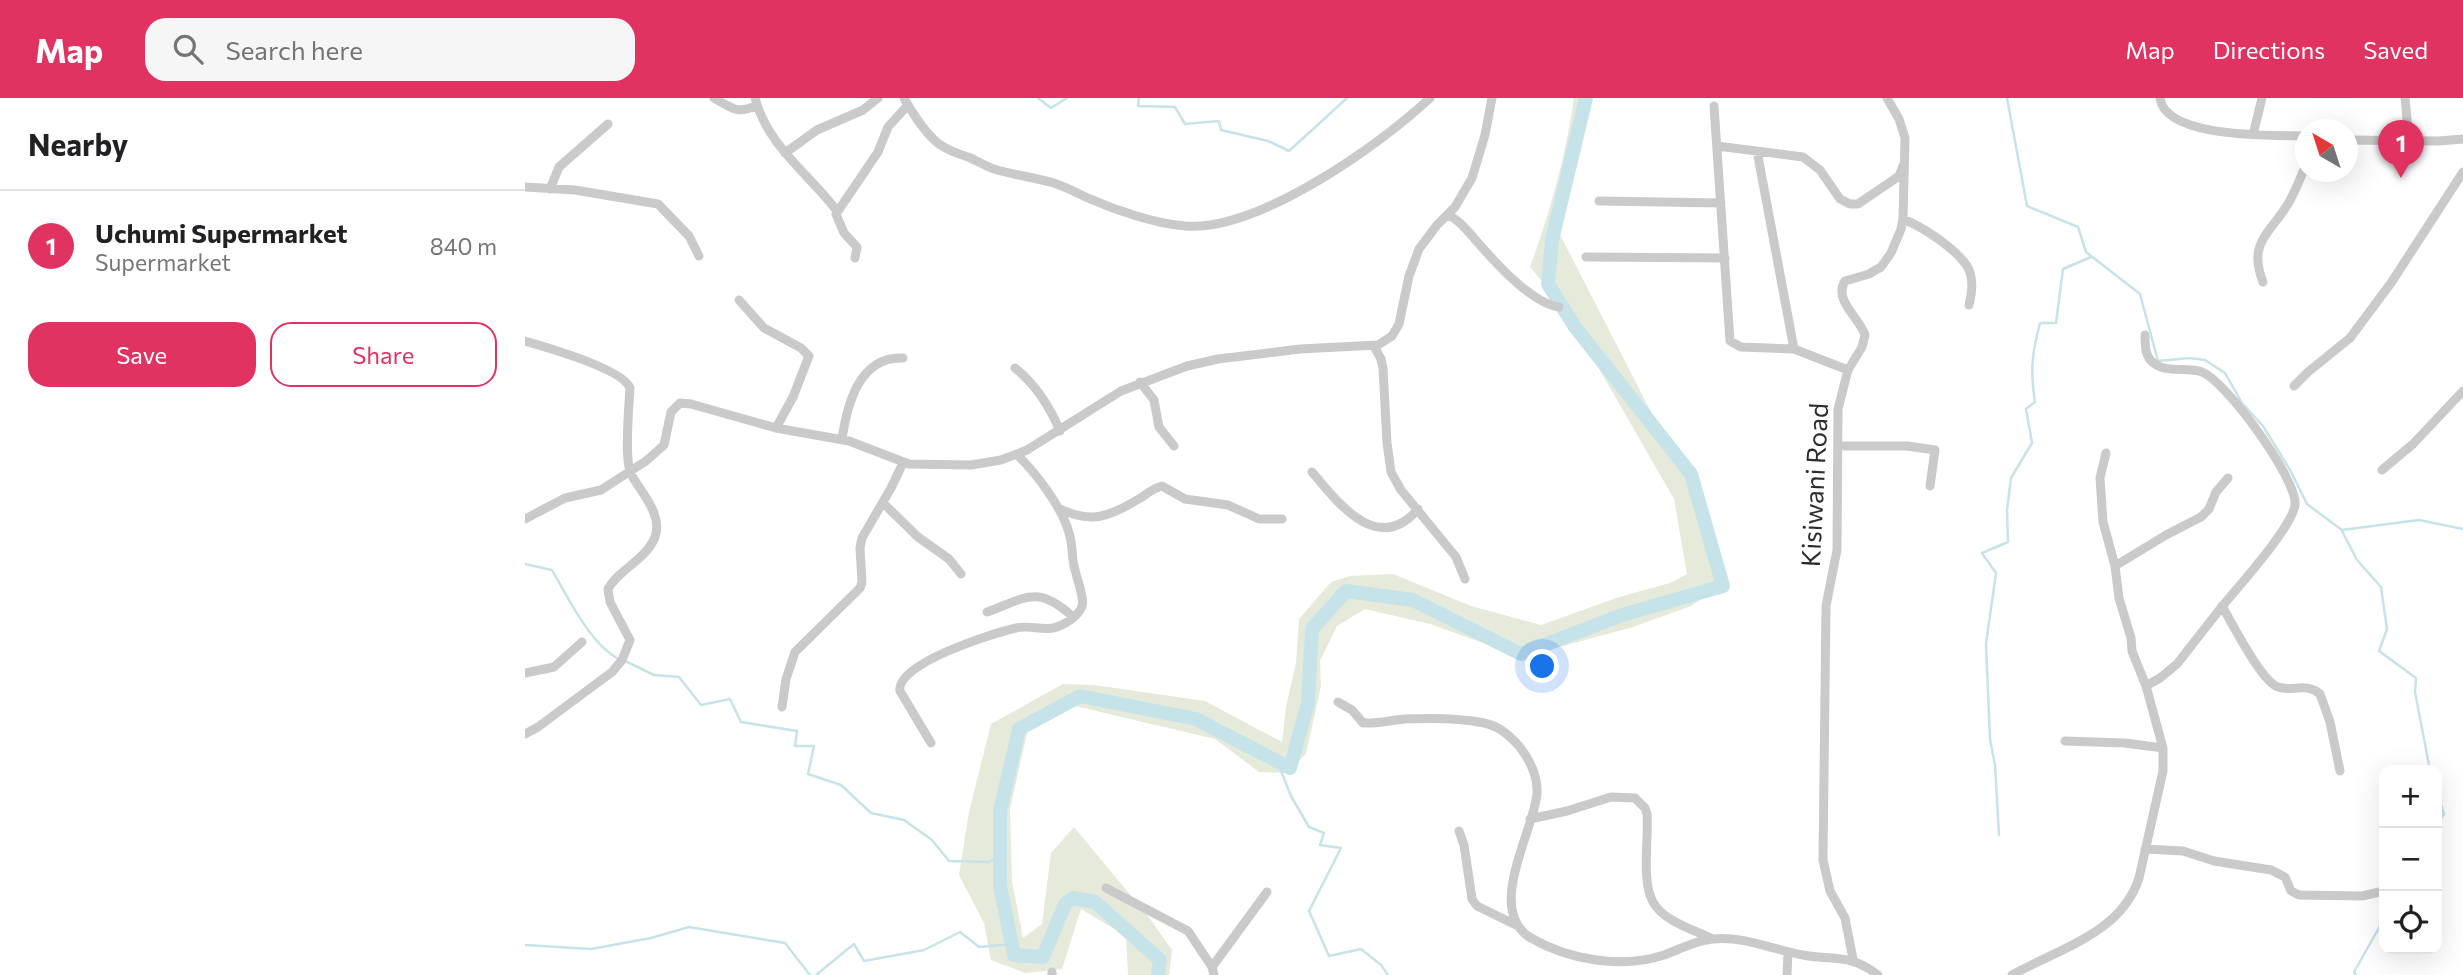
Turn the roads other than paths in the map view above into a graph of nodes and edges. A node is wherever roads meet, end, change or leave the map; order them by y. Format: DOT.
graph roads {
  1 [pos="714,98"];
  2 [pos="878,98"];
  3 [pos="1430,98"];
  4 [pos="1492,98"];
  5 [pos="1887,98"];
  6 [pos="2160,98"];
  7 [pos="2262,98"];
  8 [pos="2405,98"];
  9 [pos="756,101"];
  10 [pos="906,102"];
  11 [pos="1714,106"];
  12 [pos="608,124"];
  13 [pos="2253,135"];
  14 [pos="2295,136"];
  15 [pos="2463,139"];
  16 [pos="2358,140"];
  17 [pos="2409,141"];
  18 [pos="1717,146"];
  19 [pos="1757,151"];
  20 [pos="785,153"];
  21 [pos="1906,162"];
  22 [pos="2463,173"];
  23 [pos="2298,182"];
  24 [pos="525,187"];
  25 [pos="550,189"];
  26 [pos="1599,201"];
  27 [pos="1721,203"];
  28 [pos="838,211"];
  29 [pos="1448,215"];
  30 [pos="1903,219"];
  31 [pos="699,256"];
  32 [pos="1586,257"];
  33 [pos="855,258"];
  34 [pos="1725,258"];
  35 [pos="2263,282"];
  36 [pos="739,300"];
  37 [pos="1969,305"];
  38 [pos="1559,307"];
  39 [pos="2145,335"];
  40 [pos="525,341"];
  41 [pos="1374,346"];
  42 [pos="1794,348"];
  43 [pos="903,358"];
  44 [pos="1015,368"];
  45 [pos="1848,370"];
  46 [pos="1140,382"];
  47 [pos="2294,386"];
  48 [pos="2463,391"];
  49 [pos="776,428"];
  50 [pos="1060,430"];
  51 [pos="842,439"];
  52 [pos="1174,446"];
  53 [pos="1839,446"];
  54 [pos="2106,453"];
  55 [pos="1016,454"];
  56 [pos="903,463"];
  57 [pos="2382,470"];
  58 [pos="630,472"];
  59 [pos="1312,472"];
  60 [pos="2228,478"];
  61 [pos="1930,486"];
  62 [pos="883,503"];
  63 [pos="1057,507"];
  64 [pos="1418,509"];
  65 [pos="525,519"];
  66 [pos="1282,519"];
  67 [pos="2115,566"];
  68 [pos="961,574"];
  69 [pos="1465,579"];
  70 [pos="2222,606"];
  71 [pos="987,612"];
  72 [pos="1073,617"];
  73 [pos="582,642"];
  74 [pos="525,673"];
  75 [pos="2146,686"];
  76 [pos="1338,702"];
  77 [pos="782,707"];
  78 [pos="525,734"];
  79 [pos="2064,741"];
  80 [pos="931,743"];
  81 [pos="2163,748"];
  82 [pos="2340,771"];
  83 [pos="1530,819"];
  84 [pos="1459,831"];
  85 [pos="2145,849"];
  86 [pos="1105,888"];
  87 [pos="1267,892"];
  88 [pos="2379,892"];
  89 [pos="1516,925"];
  90 [pos="1713,939"];
  91 [pos="1788,952"];
  92 [pos="1853,960"];
  93 [pos="1213,971"];
  94 [pos="1787,975"];
  95 [pos="1878,975"];
  96 [pos="2012,975"];
  1 -- 9 [label="street"];
  2 -- 20 [label="street"];
  3 -- 10 [label="street"];
  4 -- 29 [label="street"];
  5 -- 21 [label="street, Kisiwani Road"];
  6 -- 13 [label="street"];
  7 -- 13 [label="street"];
  8 -- 17 [label="street"];
  9 -- 20 [label="street"];
  10 -- 28 [label="street"];
  11 -- 18 [label="street"];
  12 -- 25 [label="street"];
  13 -- 14 [label="street"];
  15 -- 17 [label="street"];
  16 -- 17 [label="street"];
  18 -- 19 [label="street"];
  18 -- 27 [label="street"];
  19 -- 21 [label="street"];
  19 -- 42 [label="street"];
  20 -- 28 [label="street"];
  21 -- 30 [label="street, Kisiwani Road"];
  22 -- 47 [label="street"];
  23 -- 35 [label="street"];
  24 -- 25 [label="street"];
  25 -- 31 [label="street"];
  26 -- 27 [label="street"];
  27 -- 34 [label="street"];
  28 -- 33 [label="street"];
  29 -- 38 [label="street"];
  29 -- 41 [label="street"];
  30 -- 37 [label="street"];
  30 -- 45 [label="street, Kisiwani Road"];
  32 -- 34 [label="street"];
  34 -- 42 [label="street"];
  36 -- 49 [label="street"];
  39 -- 70 [label="street"];
  40 -- 58 [label="street"];
  41 -- 46 [label="street"];
  41 -- 64 [label="street"];
  42 -- 45 [label="street"];
  43 -- 51 [label="street"];
  44 -- 50 [label="street"];
  45 -- 53 [label="street, Kisiwani Road"];
  46 -- 50 [label="street"];
  46 -- 52 [label="street"];
  48 -- 57 [label="street"];
  49 -- 51 [label="street"];
  49 -- 58 [label="street"];
  50 -- 55 [label="street"];
  51 -- 56 [label="street"];
  53 -- 61 [label="street"];
  53 -- 92 [label="street, Kisiwani Road"];
  54 -- 67 [label="street"];
  55 -- 56 [label="street"];
  55 -- 63 [label="street"];
  56 -- 62 [label="street"];
  58 -- 65 [label="street"];
  58 -- 78 [label="street"];
  59 -- 64 [label="street"];
  60 -- 67 [label="street"];
  62 -- 68 [label="street"];
  62 -- 77 [label="street"];
  63 -- 66 [label="street"];
  63 -- 72 [label="street"];
  64 -- 69 [label="street"];
  67 -- 75 [label="street"];
  70 -- 75 [label="street"];
  70 -- 82 [label="street"];
  71 -- 72 [label="street"];
  72 -- 80 [label="street"];
  73 -- 74 [label="street"];
  75 -- 81 [label="street"];
  76 -- 83 [label="street"];
  79 -- 81 [label="street"];
  81 -- 85 [label="street"];
  83 -- 89 [label="street"];
  83 -- 90 [label="street"];
  84 -- 89 [label="street"];
  85 -- 88 [label="street"];
  85 -- 96 [label="street"];
  86 -- 93 [label="street"];
  87 -- 93 [label="street"];
  89 -- 90 [label="street"];
  90 -- 91 [label="street"];
  91 -- 92 [label="street"];
  91 -- 94 [label="street"];
  92 -- 95 [label="street"];
}
